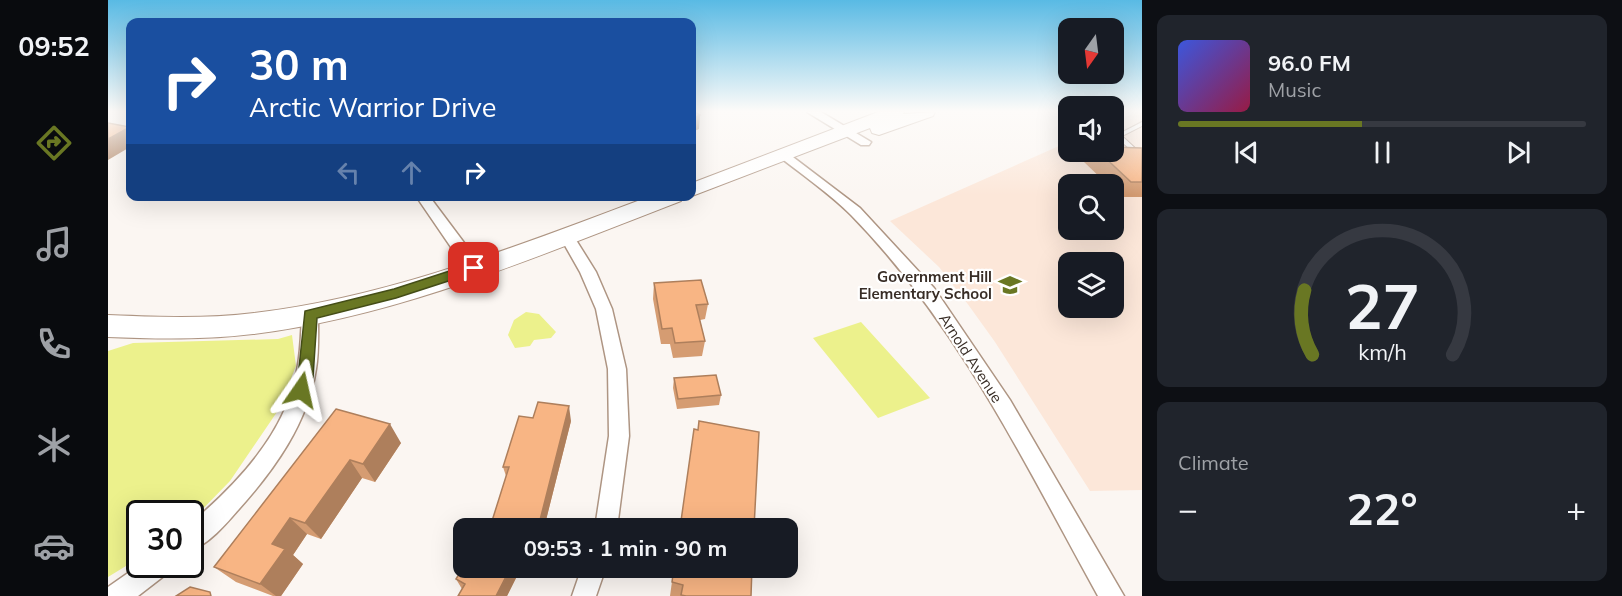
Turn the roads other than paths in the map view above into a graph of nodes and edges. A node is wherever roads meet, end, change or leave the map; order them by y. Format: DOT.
graph roads {
  1 [pos="841,140"];
  2 [pos="1122,140"];
  3 [pos="1142,153"];
  4 [pos="786,155"];
  5 [pos="696,189"];
  6 [pos="426,201"];
  7 [pos="659,201"];
  8 [pos="566,235"];
  9 [pos="474,268"];
  10 [pos="310,314"];
  11 [pos="111,328"];
  12 [pos="607,518"];
  13 [pos="204,527"];
  14 [pos="142,578"];
  15 [pos="590,578"];
  16 [pos="117,596"];
  17 [pos="584,596"];
  18 [pos="1112,596"];
  1 -- 4 [label="main road"];
  2 -- 3 [label="lane"];
  4 -- 5 [label="main road"];
  4 -- 18 [label="street, Arnold Avenue"];
  6 -- 9 [label="street"];
  7 -- 8 [label="main road"];
  8 -- 9 [label="main road"];
  8 -- 12 [label="street"];
  9 -- 10 [label="main road"];
  10 -- 11 [label="main road"];
  10 -- 13 [label="street"];
  14 -- 16 [label="street"];
  15 -- 17 [label="street"];
}
